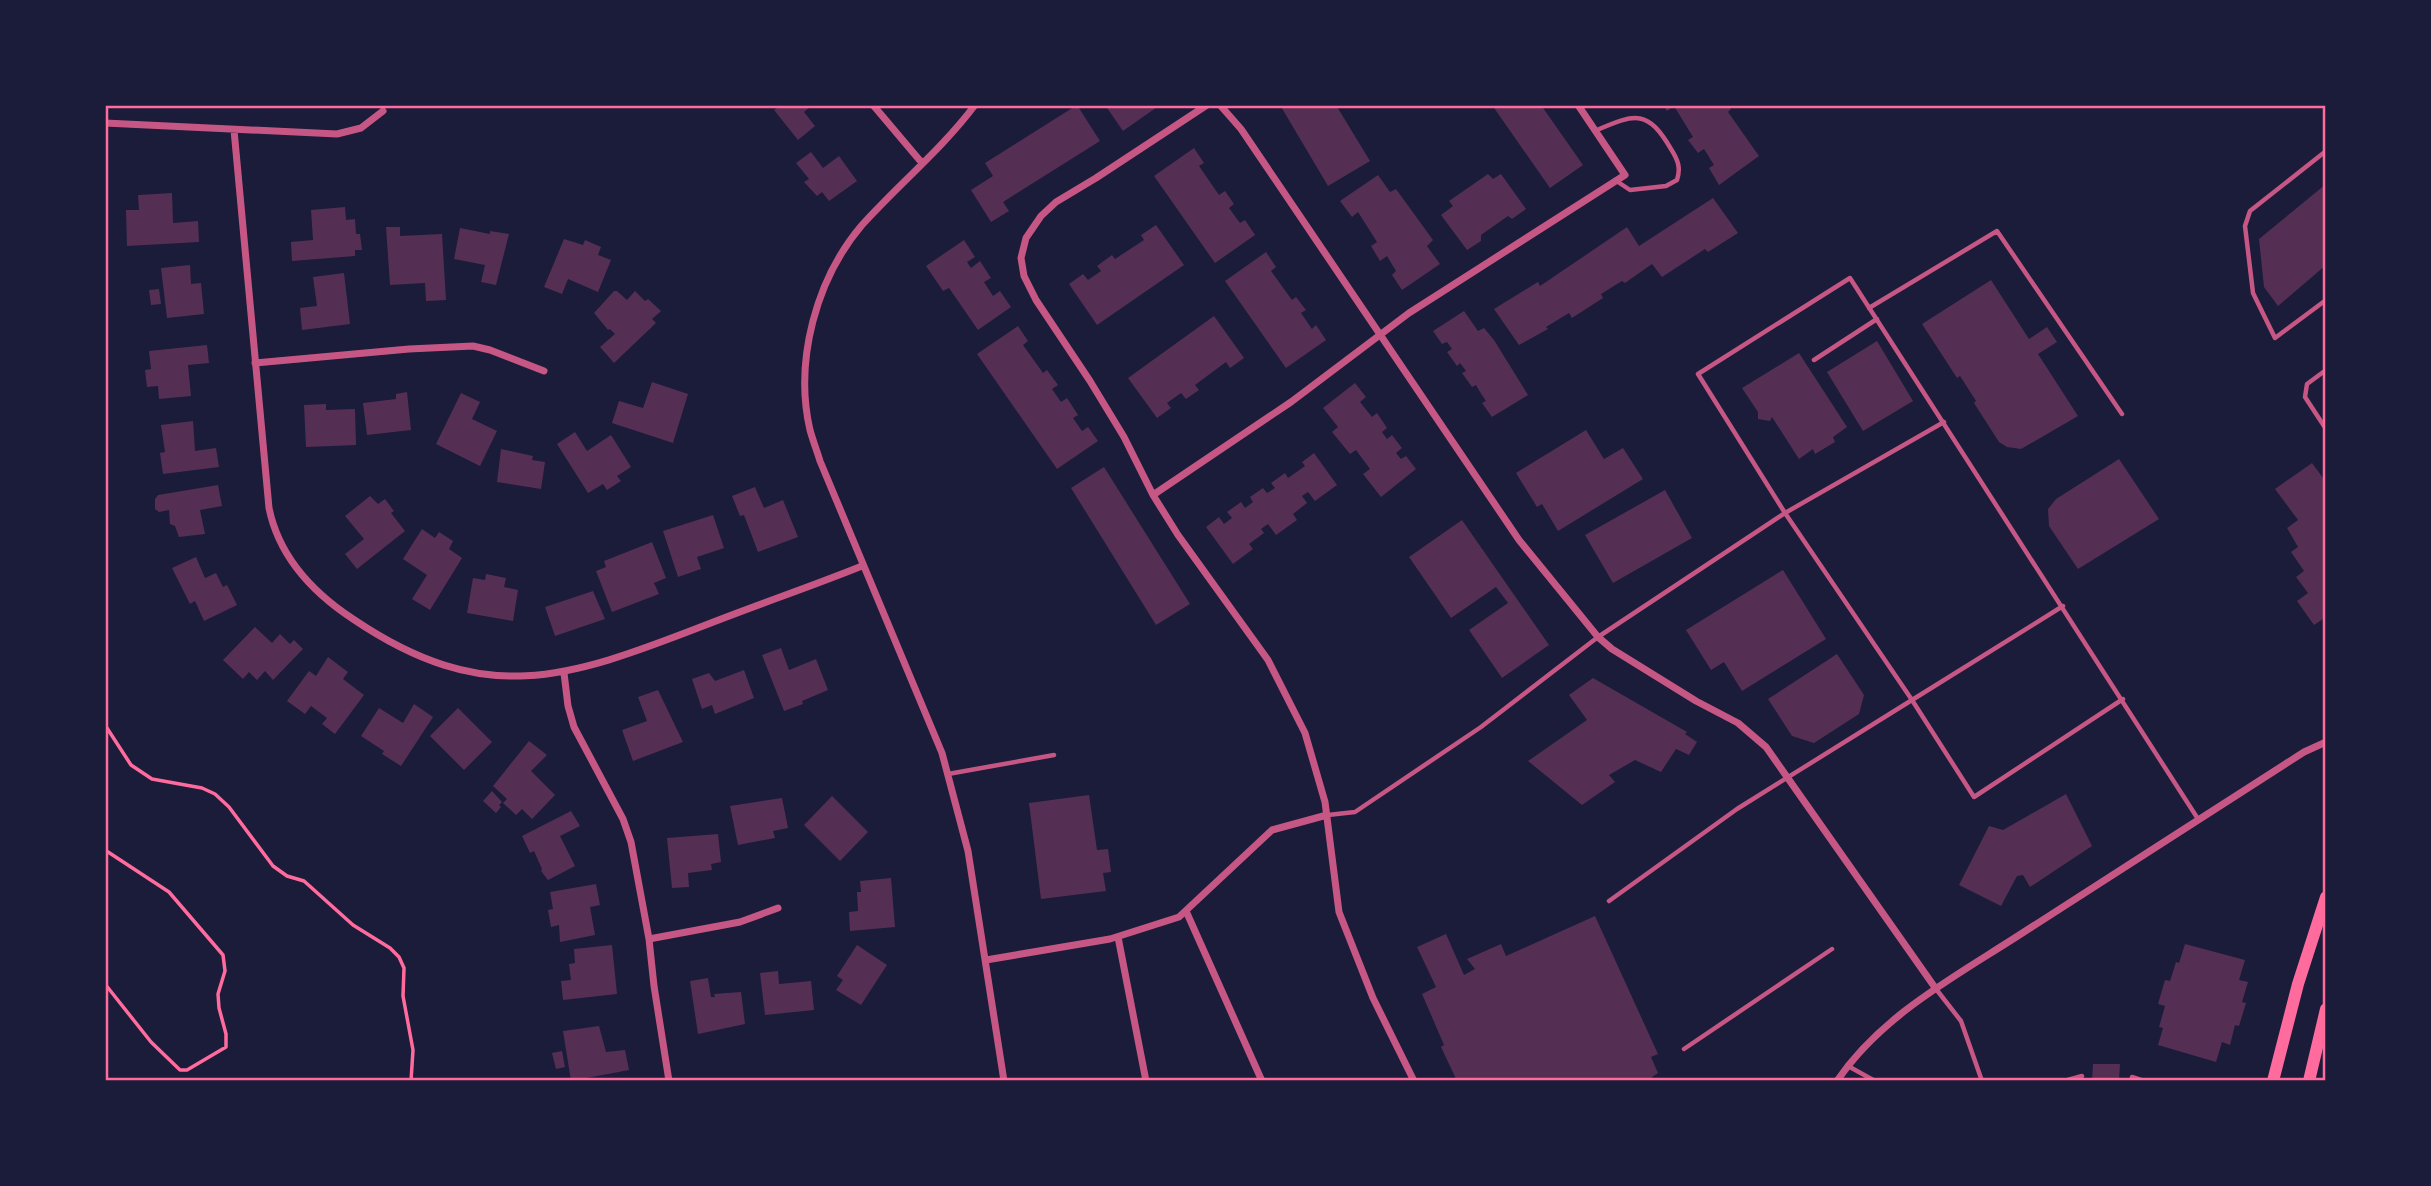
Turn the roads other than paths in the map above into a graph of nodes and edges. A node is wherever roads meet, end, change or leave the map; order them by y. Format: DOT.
graph roads {
  1 [pos="873,105"];
  2 [pos="975,105"];
  3 [pos="1207,105"];
  4 [pos="1220,105"];
  5 [pos="1578,105"];
  6 [pos="383,111"];
  7 [pos="105,123"];
  8 [pos="234,130"];
  9 [pos="1597,130"];
  10 [pos="2326,151"];
  11 [pos="922,163"];
  12 [pos="1615,180"];
  13 [pos="2326,300"];
  14 [pos="1869,308"];
  15 [pos="1877,319"];
  16 [pos="1379,334"];
  17 [pos="1814,360"];
  18 [pos="255,363"];
  19 [pos="2326,370"];
  20 [pos="544,371"];
  21 [pos="2122,414"];
  22 [pos="1944,422"];
  23 [pos="2326,429"];
  24 [pos="1153,495"];
  25 [pos="1785,513"];
  26 [pos="862,566"];
  27 [pos="2063,606"];
  28 [pos="1598,638"];
  29 [pos="564,673"];
  30 [pos="2123,699"];
  31 [pos="1912,700"];
  32 [pos="2324,745"];
  33 [pos="1054,755"];
  34 [pos="948,774"];
  35 [pos="1788,776"];
  36 [pos="1327,815"];
  37 [pos="2199,820"];
  38 [pos="2326,897"];
  39 [pos="1609,901"];
  40 [pos="778,908"];
  41 [pos="1186,911"];
  42 [pos="1118,937"];
  43 [pos="649,939"];
  44 [pos="1832,950"];
  45 [pos="986,960"];
  46 [pos="1936,989"];
  47 [pos="2326,1009"];
  48 [pos="1684,1049"];
  49 [pos="1847,1065"];
  50 [pos="2081,1076"];
  51 [pos="2132,1077"];
  52 [pos="669,1081"];
  53 [pos="1004,1081"];
  54 [pos="1146,1081"];
  55 [pos="1262,1081"];
  56 [pos="1414,1081"];
  57 [pos="1837,1081"];
  58 [pos="1875,1081"];
  59 [pos="1982,1081"];
  60 [pos="2064,1081"];
  61 [pos="2144,1081"];
  62 [pos="2273,1081"];
  63 [pos="2309,1081"];
  1 -- 11 [label="street"];
  2 -- 11 [label="street"];
  3 -- 24 [label="street"];
  4 -- 16 [label="street"];
  5 -- 9 [label="street"];
  6 -- 8 [label="street"];
  7 -- 8 [label="street"];
  8 -- 18 [label="street"];
  9 -- 12 [label="street"];
  9 -- 12 [label="lane"];
  10 -- 13 [label="lane"];
  11 -- 26 [label="street"];
  12 -- 16 [label="street"];
  14 -- 15 [label="lane"];
  14 -- 21 [label="lane"];
  14 -- 25 [label="lane"];
  15 -- 17 [label="lane"];
  15 -- 22 [label="lane"];
  16 -- 24 [label="street"];
  16 -- 28 [label="street"];
  18 -- 20 [label="street"];
  18 -- 29 [label="street"];
  19 -- 23 [label="lane"];
  22 -- 25 [label="lane"];
  22 -- 27 [label="lane"];
  24 -- 36 [label="street"];
  25 -- 28 [label="lane"];
  25 -- 31 [label="lane"];
  26 -- 29 [label="street"];
  26 -- 34 [label="street"];
  27 -- 30 [label="lane"];
  27 -- 31 [label="lane"];
  28 -- 35 [label="street"];
  28 -- 36 [label="lane"];
  29 -- 43 [label="street"];
  30 -- 31 [label="lane"];
  30 -- 37 [label="lane"];
  31 -- 35 [label="lane"];
  32 -- 37 [label="street"];
  33 -- 34 [label="lane"];
  34 -- 45 [label="street"];
  35 -- 39 [label="lane"];
  35 -- 46 [label="street"];
  36 -- 41 [label="street"];
  36 -- 56 [label="street"];
  37 -- 46 [label="street"];
  38 -- 62 [label="main road"];
  40 -- 43 [label="street"];
  41 -- 42 [label="street"];
  41 -- 55 [label="street"];
  42 -- 45 [label="street"];
  42 -- 54 [label="street"];
  43 -- 52 [label="street"];
  44 -- 48 [label="lane"];
  45 -- 53 [label="street"];
  46 -- 49 [label="street"];
  46 -- 59 [label="lane"];
  47 -- 63 [label="main road"];
  49 -- 57 [label="street"];
  49 -- 58 [label="lane"];
  50 -- 60 [label="lane"];
  51 -- 61 [label="lane"];
}
